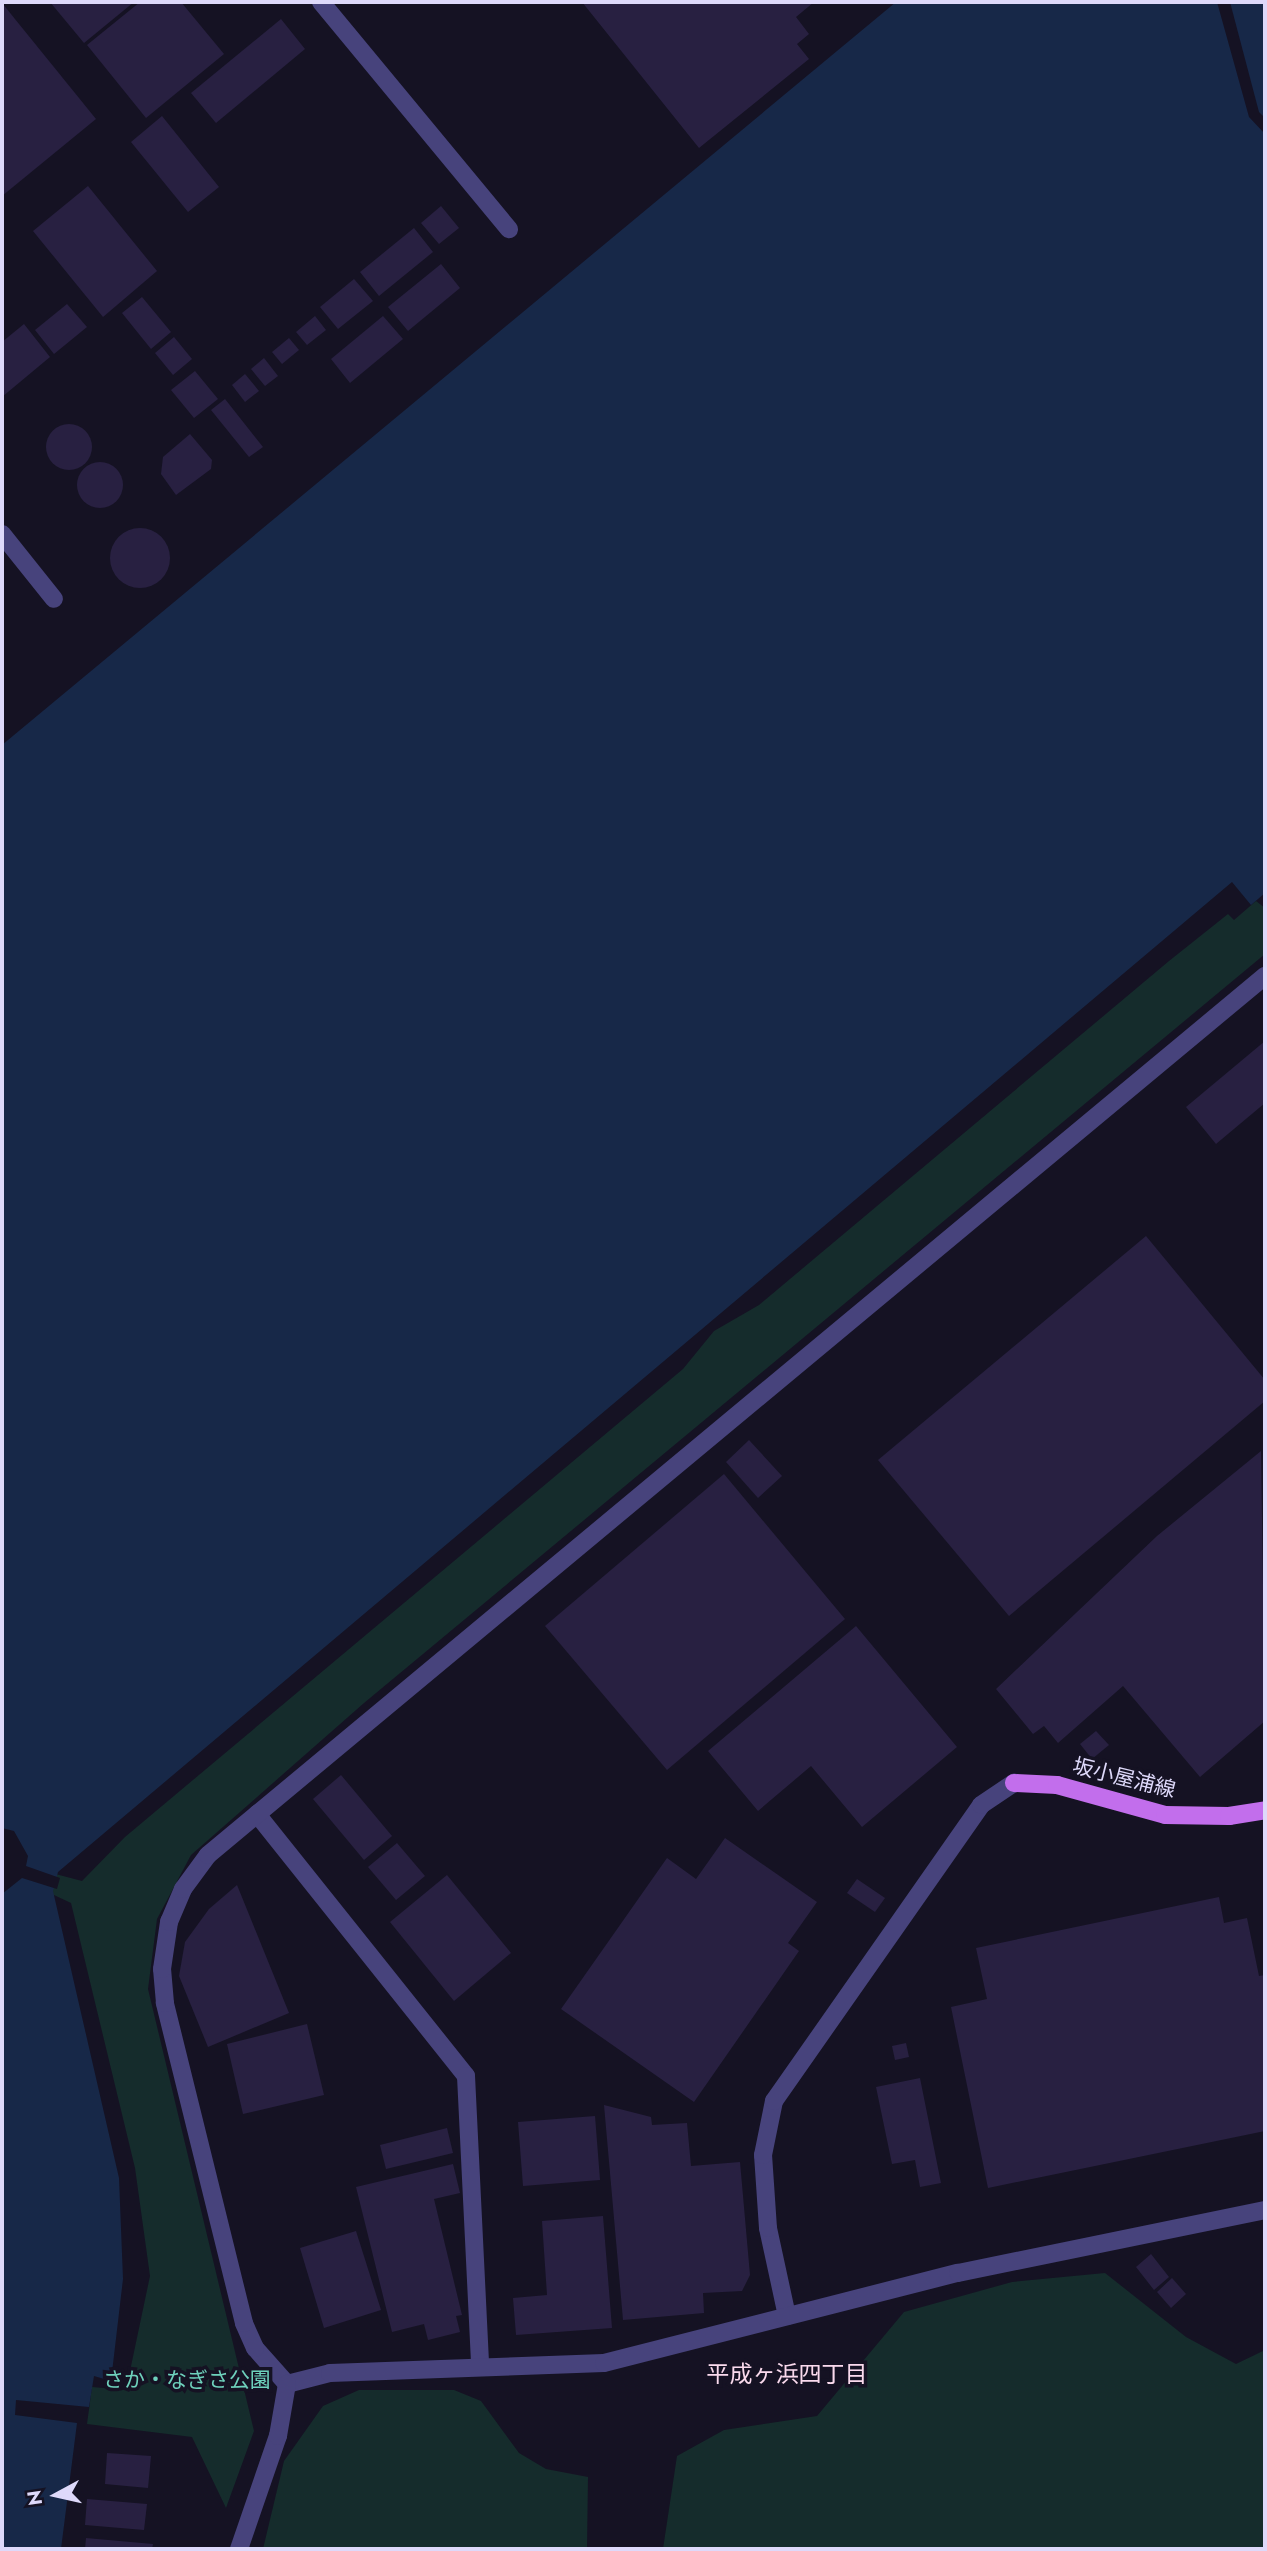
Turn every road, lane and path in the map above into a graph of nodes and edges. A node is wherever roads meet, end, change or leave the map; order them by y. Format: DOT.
graph roads {
  1 [pos="321,2"];
  2 [pos="509,229"];
  3 [pos="2,534"];
  4 [pos="54,599"];
  5 [pos="1265,976"];
  6 [pos="1014,1783"];
  7 [pos="1265,1810"];
  8 [pos="257,1814"];
  9 [pos="1265,2210"];
  10 [pos="787,2316"];
  11 [pos="480,2367"];
  12 [pos="287,2384"];
  13 [pos="239,2549"];
  1 -- 2 [label="street"];
  3 -- 4 [label="street"];
  5 -- 8 [label="street"];
  6 -- 7 [label="main road, 坂小屋浦線"];
  6 -- 10 [label="street"];
  8 -- 11 [label="street"];
  8 -- 12 [label="street"];
  9 -- 10 [label="street"];
  10 -- 11 [label="street"];
  11 -- 12 [label="street"];
  12 -- 13 [label="street"];
}
